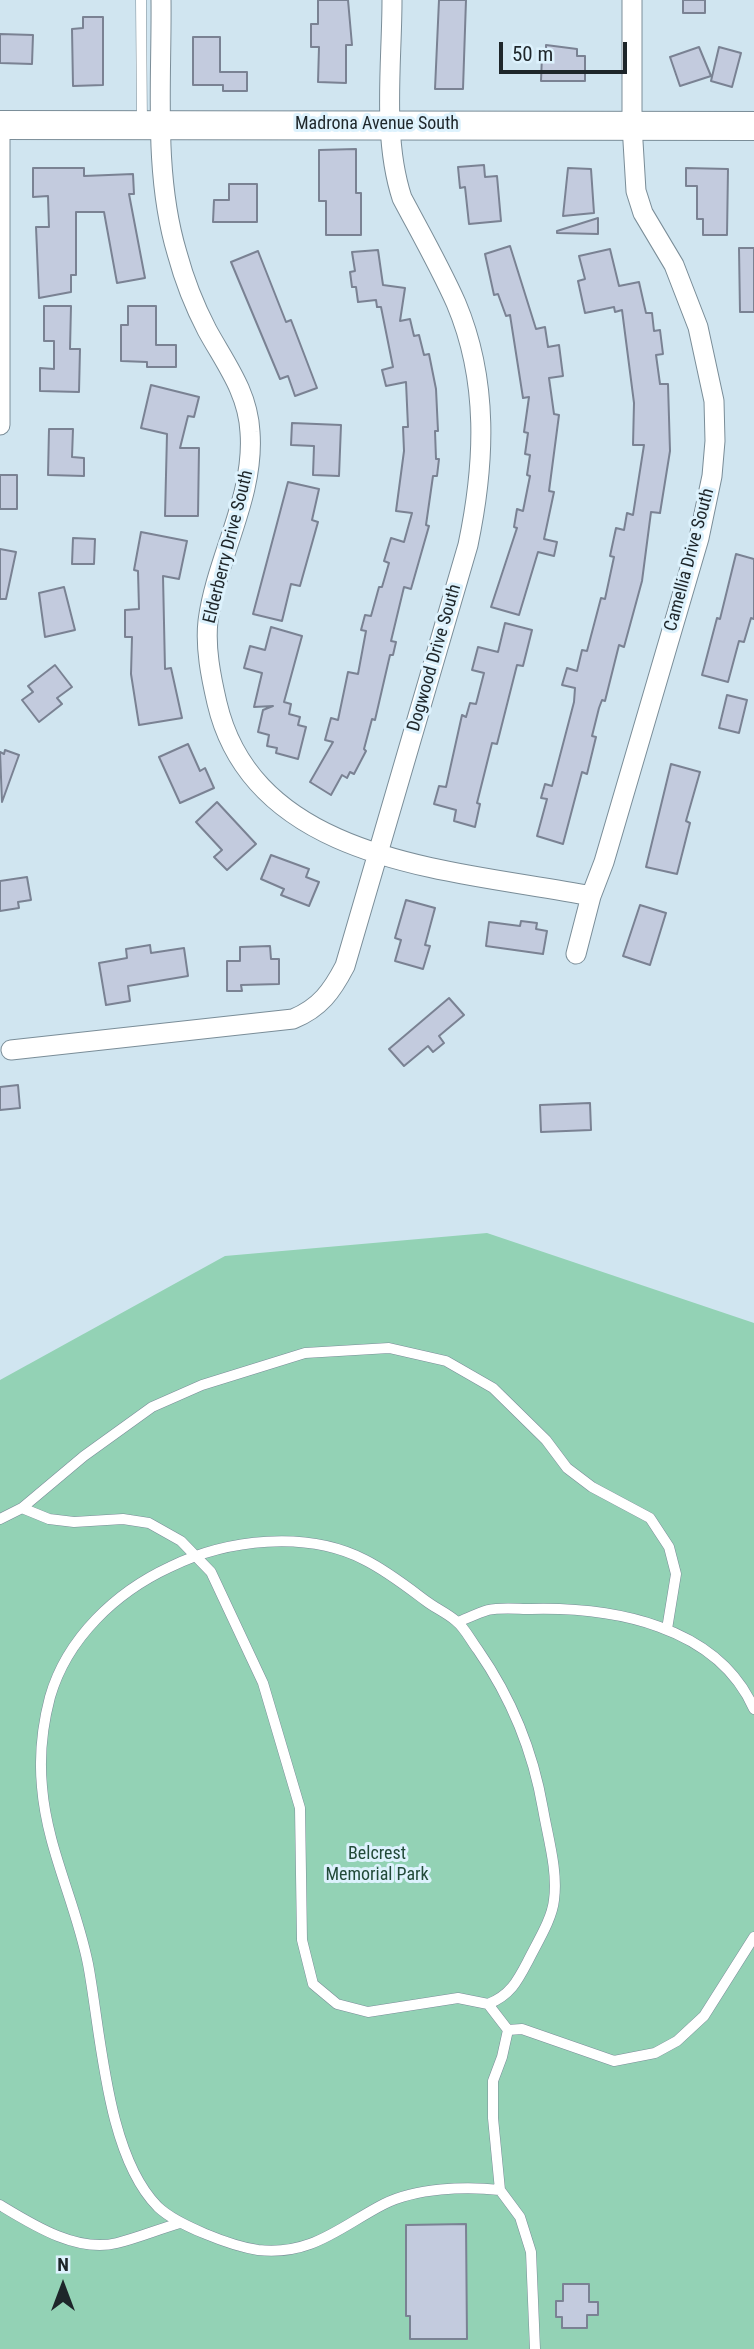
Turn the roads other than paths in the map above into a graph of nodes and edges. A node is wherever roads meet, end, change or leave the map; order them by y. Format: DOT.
graph roads {
  1 [pos="141,0"];
  2 [pos="162,0"];
  3 [pos="392,0"];
  4 [pos="632,0"];
  5 [pos="392,124"];
  6 [pos="0,125"];
  7 [pos="152,125"];
  8 [pos="632,125"];
  9 [pos="754,126"];
  10 [pos="0,132"];
  11 [pos="0,425"];
  12 [pos="377,853"];
  13 [pos="591,896"];
  14 [pos="576,954"];
  15 [pos="10,1050"];
  16 [pos="22,1508"];
  17 [pos="0,1519"];
  18 [pos="196,1554"];
  19 [pos="458,1622"];
  20 [pos="667,1629"];
  21 [pos="754,1709"];
  22 [pos="754,1937"];
  23 [pos="488,2004"];
  24 [pos="508,2030"];
  25 [pos="500,2190"];
  26 [pos="0,2205"];
  27 [pos="180,2223"];
  28 [pos="535,2349"];
  1 -- 7 [label="lane"];
  2 -- 7 [label="street, Elderberry Drive South"];
  3 -- 5 [label="street, Dogwood Drive South"];
  4 -- 8 [label="street, Camellia Drive South"];
  5 -- 7 [label="main road, Madrona Avenue South"];
  5 -- 8 [label="main road, Madrona Avenue South"];
  5 -- 12 [label="street, Dogwood Drive South"];
  6 -- 7 [label="main road, Madrona Avenue South"];
  7 -- 12 [label="street, Elderberry Drive South"];
  8 -- 9 [label="main road, Madrona Avenue South"];
  8 -- 13 [label="street, Camellia Drive South"];
  10 -- 11 [label="street"];
  12 -- 13 [label="street, Elderberry Drive South"];
  12 -- 15 [label="street, Dogwood Drive South"];
  13 -- 14 [label="street, Camellia Drive South"];
  16 -- 17 [label="lane"];
  16 -- 18 [label="lane"];
  16 -- 20 [label="lane"];
  18 -- 19 [label="lane"];
  18 -- 23 [label="lane"];
  18 -- 27 [label="lane"];
  19 -- 20 [label="lane"];
  19 -- 23 [label="lane"];
  20 -- 21 [label="lane"];
  22 -- 24 [label="lane"];
  23 -- 24 [label="lane"];
  24 -- 25 [label="lane"];
  25 -- 27 [label="lane"];
  25 -- 28 [label="lane"];
  26 -- 27 [label="lane"];
}
